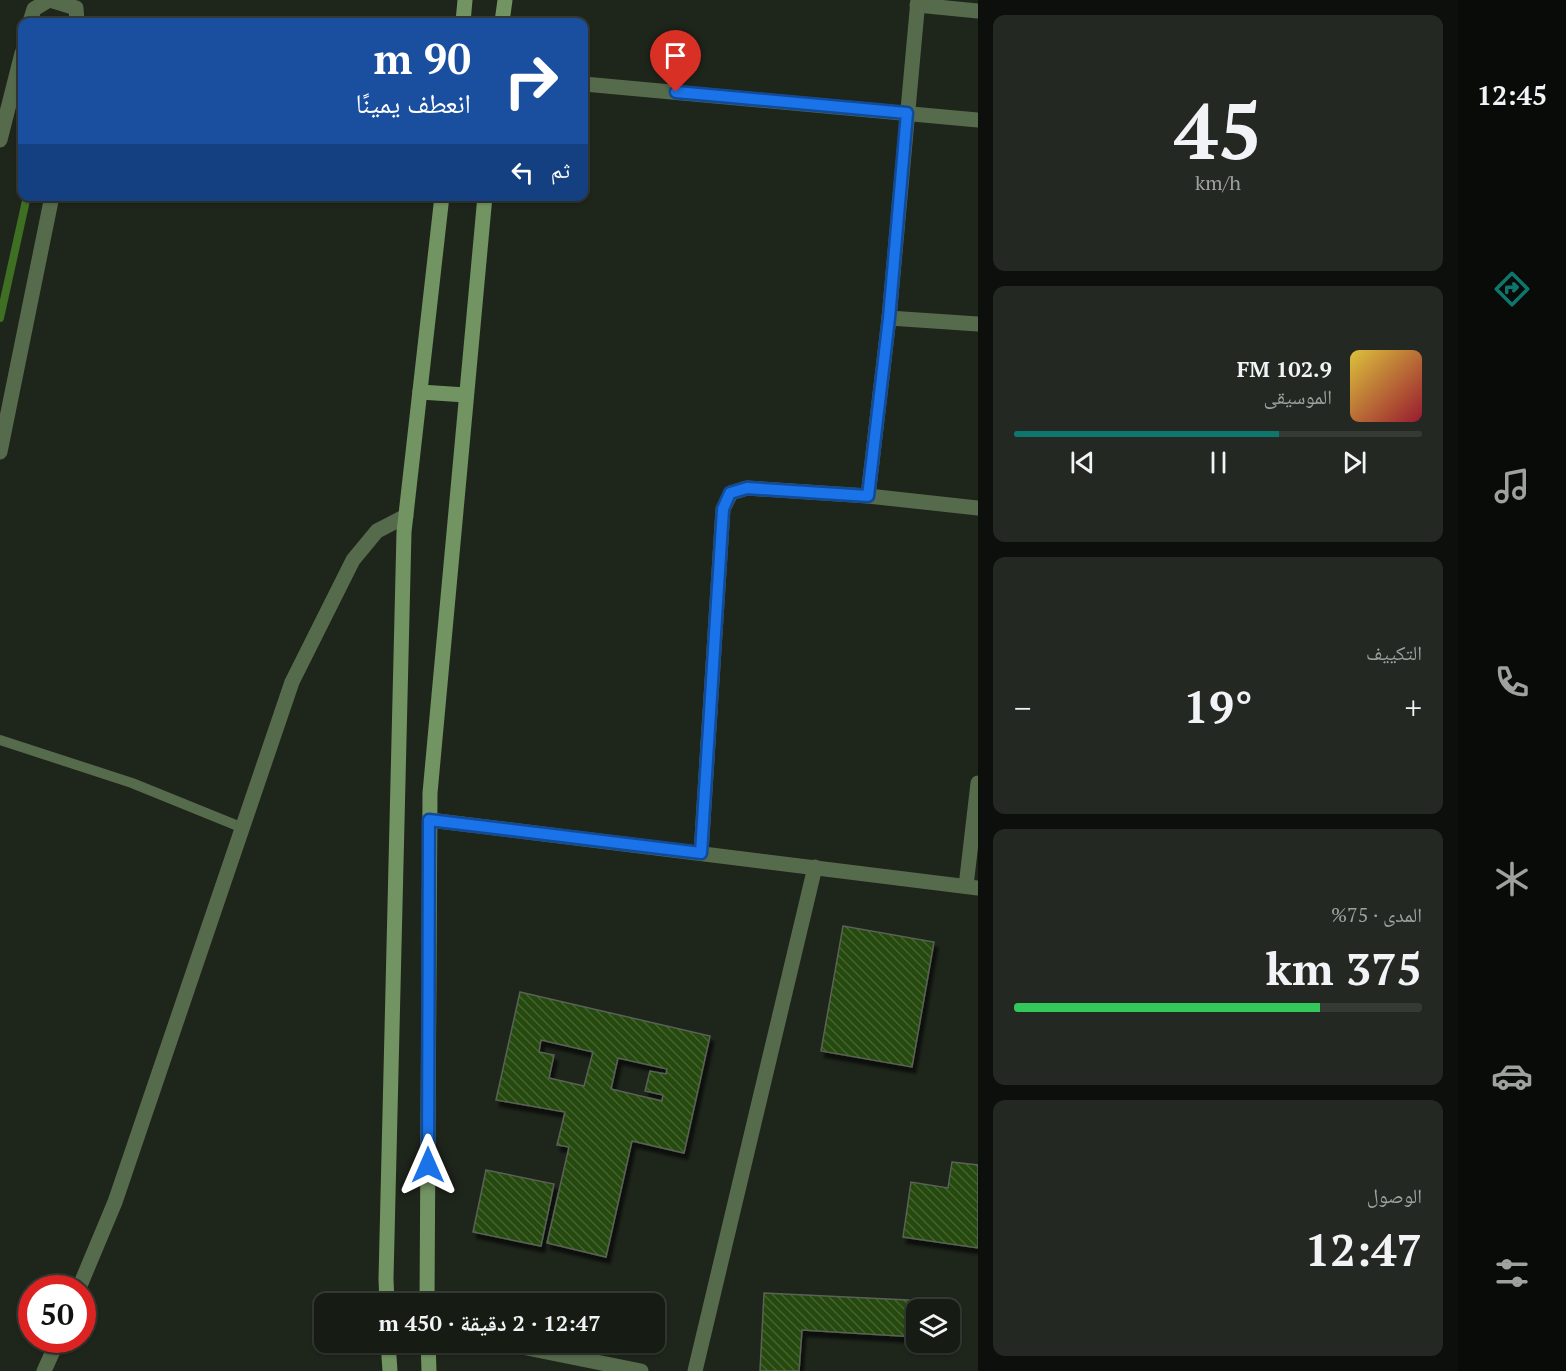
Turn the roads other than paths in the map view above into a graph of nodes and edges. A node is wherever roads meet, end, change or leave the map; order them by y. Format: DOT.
graph roads {
  1 [pos="50,0"];
  2 [pos="465,0"];
  3 [pos="505,0"];
  4 [pos="918,3"];
  5 [pos="978,11"];
  6 [pos="31,18"];
  7 [pos="77,18"];
  8 [pos="463,18"];
  9 [pos="503,18"];
  10 [pos="18,69"];
  11 [pos="588,84"];
  12 [pos="907,113"];
  13 [pos="978,120"];
  14 [pos="0,140"];
  15 [pos="51,201"];
  16 [pos="441,201"];
  17 [pos="484,201"];
  18 [pos="889,318"];
  19 [pos="978,324"];
  20 [pos="420,392"];
  21 [pos="466,395"];
  22 [pos="0,452"];
  23 [pos="868,496"];
  24 [pos="978,508"];
  25 [pos="406,516"];
  26 [pos="0,740"];
  27 [pos="978,783"];
  28 [pos="429,820"];
  29 [pos="243,828"];
  30 [pos="701,853"];
  31 [pos="815,867"];
  32 [pos="972,887"];
  33 [pos="84,1275"];
  34 [pos="387,1293"];
  35 [pos="427,1293"];
  36 [pos="52,1353"];
  37 [pos="389,1353"];
  38 [pos="428,1353"];
  39 [pos="552,1353"];
  40 [pos="44,1371"];
  41 [pos="390,1371"];
  42 [pos="429,1371"];
  43 [pos="641,1371"];
  44 [pos="694,1371"];
  1 -- 6 [label="street"];
  1 -- 7 [label="street"];
  2 -- 8 [label="main road"];
  3 -- 9 [label="main road"];
  4 -- 5 [label="street"];
  4 -- 12 [label="street"];
  10 -- 14 [label="street"];
  11 -- 12 [label="street"];
  12 -- 13 [label="street"];
  12 -- 18 [label="street"];
  15 -- 22 [label="street"];
  16 -- 20 [label="main road"];
  17 -- 21 [label="main road"];
  18 -- 19 [label="street"];
  18 -- 23 [label="street"];
  20 -- 21 [label="main road"];
  20 -- 25 [label="main road"];
  21 -- 28 [label="main road"];
  23 -- 24 [label="street"];
  23 -- 30 [label="street"];
  25 -- 29 [label="street"];
  25 -- 34 [label="main road"];
  26 -- 29 [label="lane"];
  27 -- 32 [label="street"];
  28 -- 30 [label="street"];
  28 -- 35 [label="main road"];
  29 -- 33 [label="street"];
  30 -- 31 [label="street"];
  31 -- 32 [label="street"];
  31 -- 44 [label="street"];
  36 -- 40 [label="street"];
  37 -- 41 [label="main road"];
  38 -- 42 [label="main road"];
  39 -- 43 [label="street"];
}
